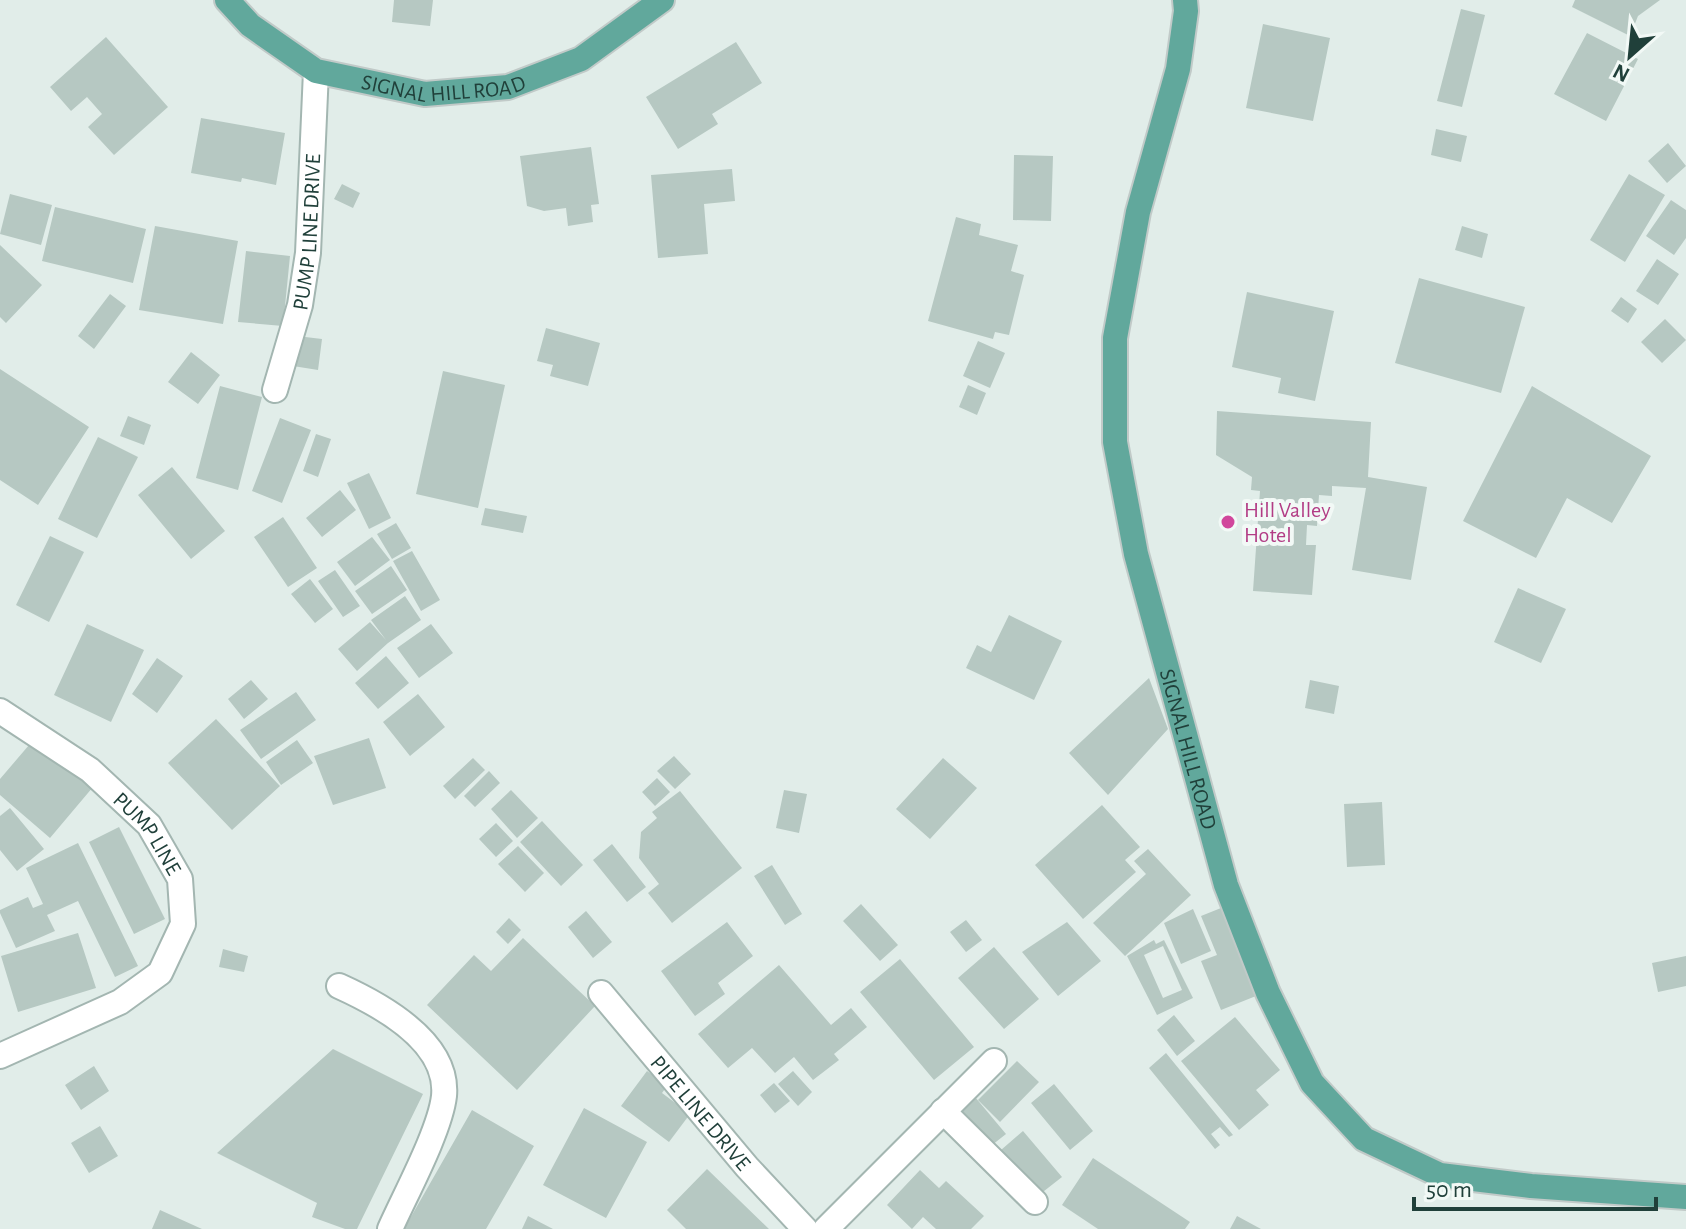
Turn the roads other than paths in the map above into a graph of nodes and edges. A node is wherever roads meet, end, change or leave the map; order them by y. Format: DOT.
graph roads {
  1 [pos="227,0"];
  2 [pos="662,0"];
  3 [pos="1185,0"];
  4 [pos="316,71"];
  5 [pos="275,390"];
  6 [pos="0,711"];
  7 [pos="339,986"];
  8 [pos="601,993"];
  9 [pos="0,1056"];
  10 [pos="994,1061"];
  11 [pos="943,1111"];
  12 [pos="1686,1197"];
  13 [pos="1035,1202"];
  14 [pos="390,1229"];
  15 [pos="805,1229"];
  16 [pos="826,1229"];
  1 -- 4 [label="main road, SIGNAL HILL ROAD"];
  2 -- 4 [label="main road, SIGNAL HILL ROAD"];
  3 -- 12 [label="main road, SIGNAL HILL ROAD"];
  4 -- 5 [label="street, PUMP LINE DRIVE"];
  6 -- 9 [label="street, PUMP LINE"];
  7 -- 14 [label="street"];
  8 -- 15 [label="street, PIPE LINE DRIVE"];
  10 -- 11 [label="street"];
  11 -- 13 [label="street"];
  11 -- 16 [label="street"];
}
